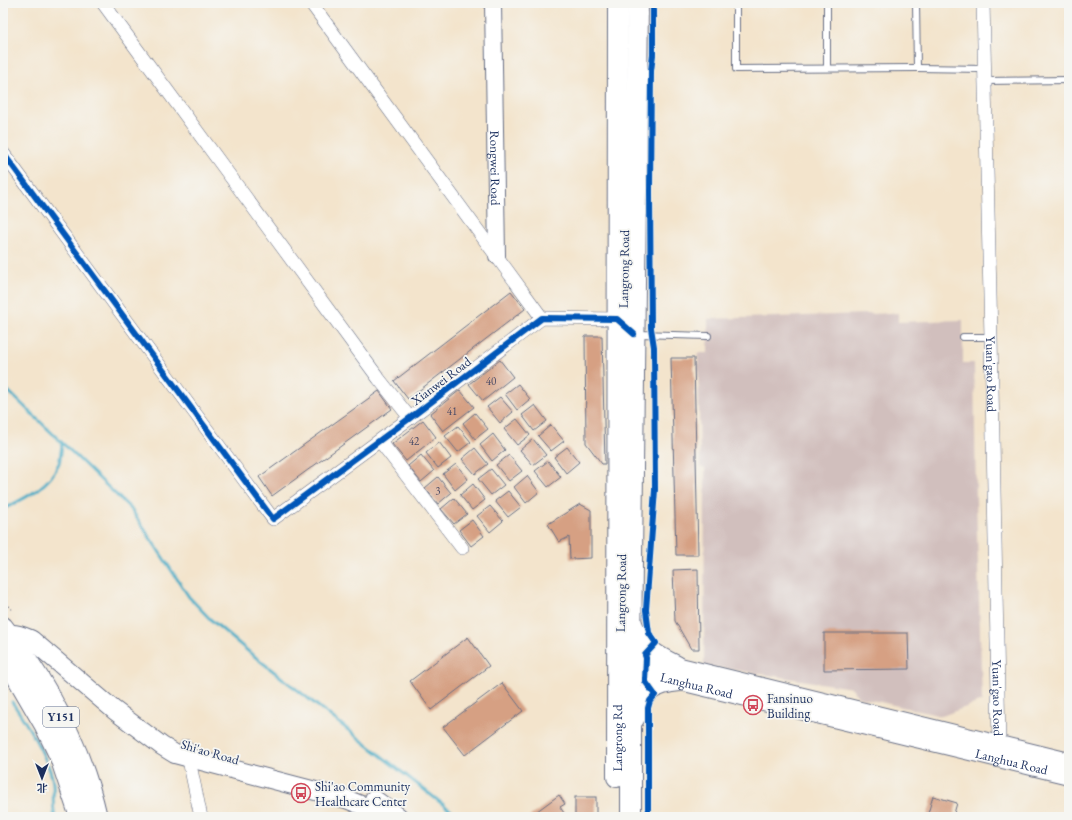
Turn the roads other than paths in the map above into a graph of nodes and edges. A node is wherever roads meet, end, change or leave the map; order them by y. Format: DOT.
graph roads {
  1 [pos="103,3"];
  2 [pos="311,3"];
  3 [pos="493,3"];
  4 [pos="618,3"];
  5 [pos="638,3"];
  6 [pos="736,3"];
  7 [pos="827,3"];
  8 [pos="916,3"];
  9 [pos="983,3"];
  10 [pos="827,68"];
  11 [pos="917,68"];
  12 [pos="985,75"];
  13 [pos="1069,80"];
  14 [pos="3,153"];
  15 [pos="497,256"];
  16 [pos="542,318"];
  17 [pos="617,319"];
  18 [pos="634,334"];
  19 [pos="708,336"];
  20 [pos="963,337"];
  21 [pos="991,337"];
  22 [pos="410,418"];
  23 [pos="380,441"];
  24 [pos="462,548"];
  25 [pos="631,621"];
  26 [pos="7,632"];
  27 [pos="626,661"];
  28 [pos="678,673"];
  29 [pos="631,728"];
  30 [pos="999,744"];
  31 [pos="187,752"];
  32 [pos="1069,762"];
  33 [pos="1069,775"];
  34 [pos="80,817"];
  35 [pos="97,817"];
  36 [pos="201,817"];
  37 [pos="382,817"];
  38 [pos="399,817"];
  39 [pos="618,817"];
  40 [pos="631,817"];
  1 -- 22 [label="street"];
  2 -- 15 [label="street"];
  3 -- 15 [label="street, Rongwei Road"];
  4 -- 17 [label="main road, Langrong Road"];
  5 -- 18 [label="main road, Langrong Road"];
  6 -- 10 [label="lane"];
  7 -- 10 [label="lane"];
  8 -- 11 [label="lane"];
  9 -- 12 [label="street, Yuan'gao Road"];
  10 -- 11 [label="lane"];
  11 -- 12 [label="lane"];
  12 -- 13 [label="lane"];
  12 -- 21 [label="street, Yuan'gao Road"];
  14 -- 23 [label="street, Xianwei Road"];
  15 -- 16 [label="street"];
  16 -- 17 [label="street"];
  16 -- 22 [label="street, Xianwei Road"];
  17 -- 18 [label="street"];
  17 -- 27 [label="main road, Langrong Road"];
  18 -- 19 [label="lane"];
  18 -- 25 [label="main road, Langrong Road"];
  20 -- 21 [label="lane"];
  21 -- 30 [label="street, Yuan'gao Road"];
  22 -- 23 [label="street, Xianwei Road"];
  23 -- 24 [label="street"];
  25 -- 27 [label="main road, Langrong Road"];
  25 -- 28 [label="main road"];
  26 -- 31 [label="main road, Shi'ao Road"];
  26 -- 34 [label="main road, Y151"];
  26 -- 35 [label="main road, Y151"];
  27 -- 28 [label="main road, Langhua Road"];
  27 -- 29 [label="main road, Langrong Road"];
  27 -- 39 [label="main road, Langrong Rd"];
  28 -- 29 [label="main road"];
  28 -- 30 [label="main road, Langhua Road"];
  28 -- 33 [label="main road, Langhua Road"];
  29 -- 40 [label="main road, Langrong Road"];
  30 -- 32 [label="main road, Langhua Road"];
  31 -- 36 [label="street"];
  31 -- 37 [label="main road, Shi'ao Road"];
  31 -- 38 [label="main road, Shi'ao Road"];
}
